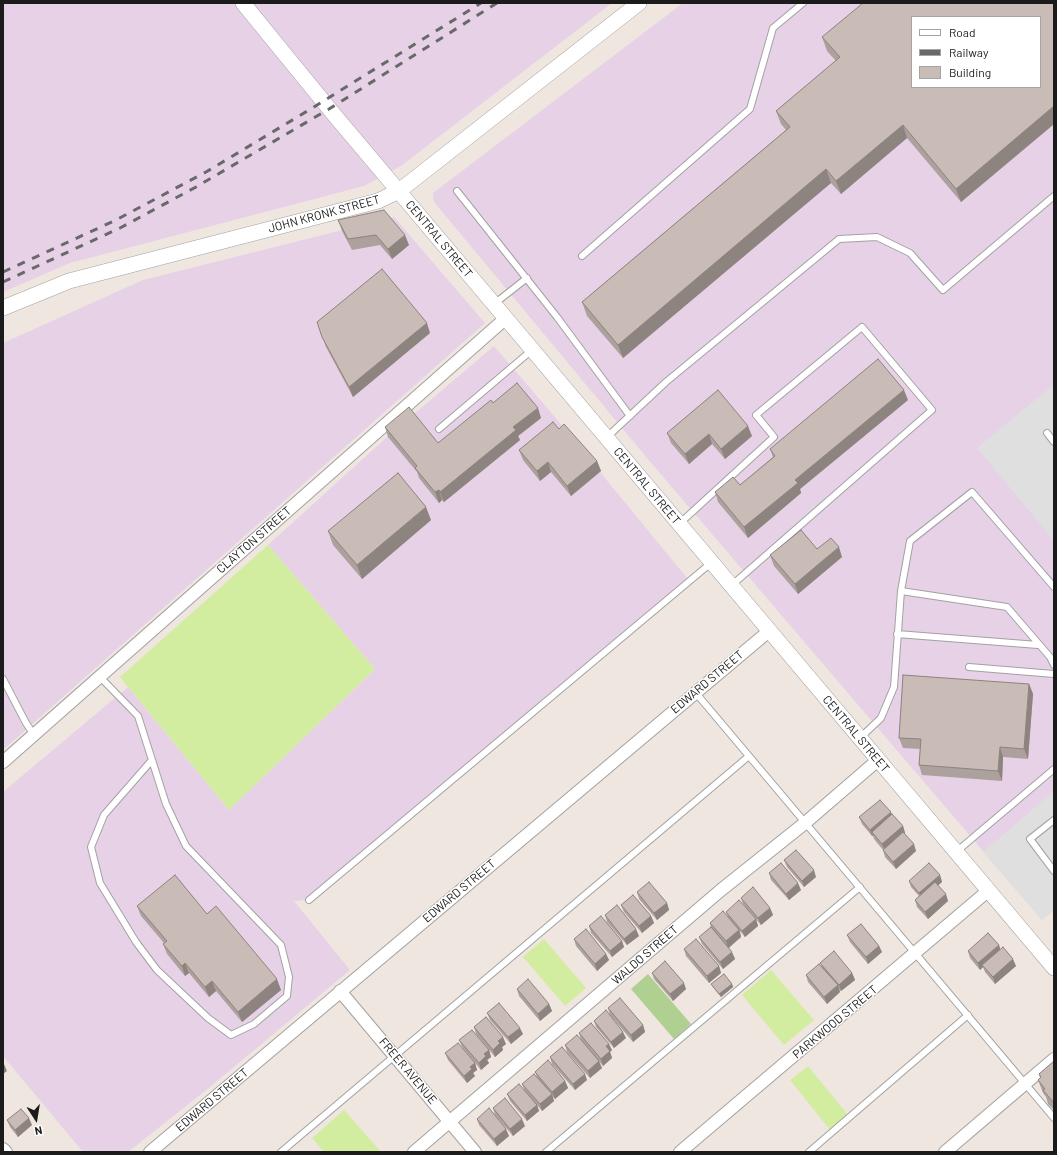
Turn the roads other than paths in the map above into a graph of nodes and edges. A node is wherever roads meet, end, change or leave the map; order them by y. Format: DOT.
graph roads {
  1 [pos="243,3"];
  2 [pos="639,3"];
  3 [pos="803,3"];
  4 [pos="398,191"];
  5 [pos="457,191"];
  6 [pos="1054,196"];
  7 [pos="582,256"];
  8 [pos="527,278"];
  9 [pos="494,304"];
  10 [pos="3,308"];
  11 [pos="506,318"];
  12 [pos="532,350"];
  13 [pos="630,416"];
  14 [pos="439,429"];
  15 [pos="1047,433"];
  16 [pos="606,438"];
  17 [pos="1054,442"];
  18 [pos="679,524"];
  19 [pos="711,563"];
  20 [pos="731,586"];
  21 [pos="1054,587"];
  22 [pos="901,592"];
  23 [pos="769,631"];
  24 [pos="897,634"];
  25 [pos="1038,645"];
  26 [pos="1054,665"];
  27 [pos="968,667"];
  28 [pos="1054,674"];
  29 [pos="100,677"];
  30 [pos="3,679"];
  31 [pos="695,692"];
  32 [pos="34,735"];
  33 [pos="860,738"];
  34 [pos="749,756"];
  35 [pos="152,760"];
  36 [pos="878,760"];
  37 [pos="3,762"];
  38 [pos="1054,768"];
  39 [pos="1054,820"];
  40 [pos="805,823"];
  41 [pos="956,852"];
  42 [pos="1054,871"];
  43 [pos="860,887"];
  44 [pos="988,890"];
  45 [pos="309,900"];
  46 [pos="916,954"];
  47 [pos="1054,968"];
  48 [pos="340,991"];
  49 [pos="968,1015"];
  50 [pos="395,1056"];
  51 [pos="1054,1060"];
  52 [pos="1026,1084"];
  53 [pos="1054,1118"];
  54 [pos="450,1122"];
  55 [pos="3,1149"];
  56 [pos="6,1152"];
  57 [pos="150,1152"];
  58 [pos="281,1152"];
  59 [pos="414,1152"];
  60 [pos="475,1152"];
  61 [pos="546,1152"];
  62 [pos="680,1152"];
  63 [pos="809,1152"];
  64 [pos="945,1152"];
  1 -- 4 [label="street, CENTRAL STREET"];
  2 -- 4 [label="street, JOHN KRONK STREET"];
  3 -- 7 [label="lane"];
  4 -- 9 [label="street, CENTRAL STREET"];
  4 -- 10 [label="street, JOHN KRONK STREET"];
  5 -- 8 [label="lane"];
  6 -- 13 [label="lane"];
  8 -- 9 [label="lane"];
  8 -- 13 [label="lane"];
  9 -- 11 [label="street, CENTRAL STREET"];
  11 -- 12 [label="street, CENTRAL STREET"];
  11 -- 29 [label="street, CLAYTON STREET"];
  12 -- 14 [label="lane"];
  12 -- 16 [label="street, CENTRAL STREET"];
  13 -- 16 [label="lane"];
  15 -- 17 [label="lane"];
  16 -- 18 [label="street, CENTRAL STREET"];
  18 -- 19 [label="street, CENTRAL STREET"];
  18 -- 20 [label="lane"];
  19 -- 20 [label="street, CENTRAL STREET"];
  19 -- 45 [label="lane"];
  20 -- 23 [label="street, CENTRAL STREET"];
  21 -- 22 [label="lane"];
  22 -- 24 [label="lane"];
  22 -- 25 [label="lane"];
  23 -- 31 [label="street, EDWARD STREET"];
  23 -- 33 [label="street, CENTRAL STREET"];
  24 -- 25 [label="lane"];
  24 -- 33 [label="lane"];
  25 -- 26 [label="lane"];
  27 -- 28 [label="lane"];
  29 -- 32 [label="street, CLAYTON STREET"];
  29 -- 35 [label="lane"];
  30 -- 32 [label="lane"];
  31 -- 34 [label="lane"];
  31 -- 48 [label="street, EDWARD STREET"];
  32 -- 37 [label="street, CLAYTON STREET"];
  33 -- 36 [label="street, CENTRAL STREET"];
  34 -- 40 [label="lane"];
  34 -- 50 [label="lane"];
  35 -- 35 [label="lane"];
  36 -- 40 [label="street, WALDO STREET"];
  36 -- 41 [label="street, CENTRAL STREET"];
  38 -- 41 [label="lane"];
  39 -- 42 [label="lane"];
  40 -- 43 [label="lane"];
  40 -- 54 [label="street, WALDO STREET"];
  41 -- 44 [label="street, CENTRAL STREET"];
  43 -- 46 [label="lane"];
  43 -- 61 [label="lane"];
  44 -- 46 [label="street, PARKWOOD STREET"];
  44 -- 47 [label="street, CENTRAL STREET"];
  46 -- 49 [label="lane"];
  46 -- 62 [label="street, PARKWOOD STREET"];
  48 -- 50 [label="street, FREER AVENUE"];
  48 -- 57 [label="street, EDWARD STREET"];
  49 -- 52 [label="lane"];
  49 -- 63 [label="lane"];
  50 -- 54 [label="street, FREER AVENUE"];
  50 -- 58 [label="lane"];
  51 -- 52 [label="street"];
  52 -- 53 [label="lane"];
  52 -- 64 [label="street"];
  54 -- 59 [label="street, WALDO STREET"];
  54 -- 60 [label="street, FREER AVENUE"];
  55 -- 56 [label="street"];
}
